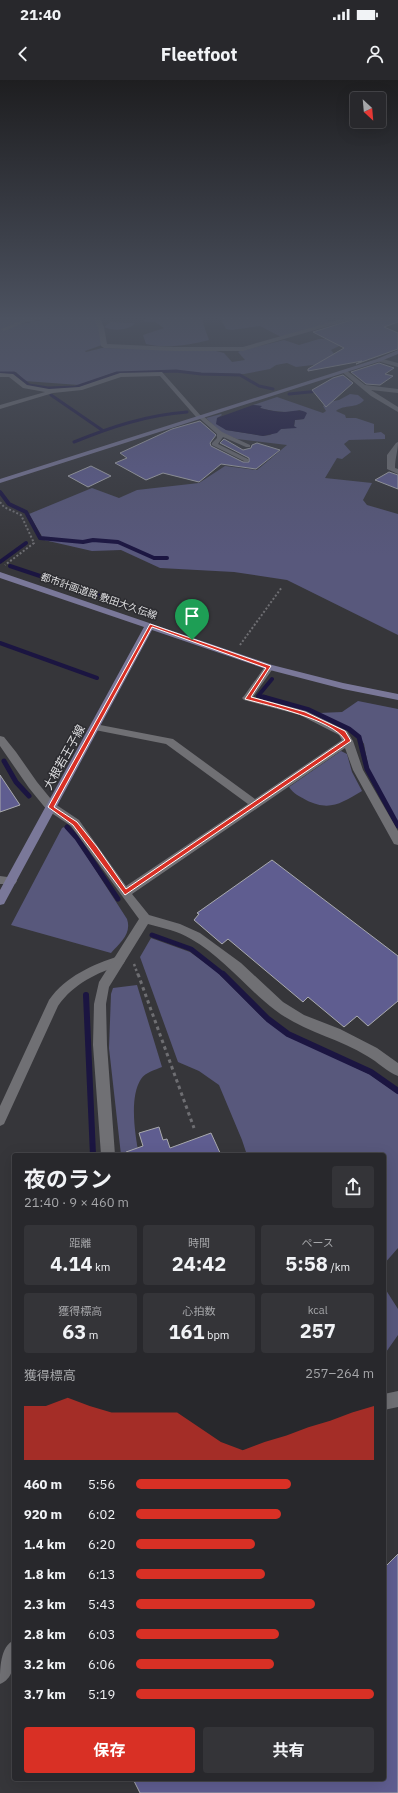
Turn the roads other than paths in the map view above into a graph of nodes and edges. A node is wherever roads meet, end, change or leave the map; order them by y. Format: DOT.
graph roads {
  1 [pos="38,396"];
  2 [pos="181,396"];
  3 [pos="265,396"];
  4 [pos="375,396"];
  5 [pos="0,407"];
  6 [pos="398,410"];
  7 [pos="199,417"];
  8 [pos="220,434"];
  9 [pos="398,444"];
  10 [pos="248,446"];
  11 [pos="246,460"];
  12 [pos="398,472"];
  13 [pos="0,481"];
  14 [pos="1,571"];
  15 [pos="150,625"];
  16 [pos="269,667"];
  17 [pos="398,697"];
  18 [pos="95,727"];
  19 [pos="0,738"];
  20 [pos="348,741"];
  21 [pos="255,804"];
  22 [pos="51,807"];
  23 [pos="398,841"];
  24 [pos="5,881"];
  25 [pos="125,893"];
  26 [pos="0,901"];
  27 [pos="145,920"];
  28 [pos="119,961"];
  29 [pos="398,1070"];
  30 [pos="0,1120"];
  31 [pos="108,1153"];
  32 [pos="398,1399"];
  33 [pos="386,1402"];
  34 [pos="12,1653"];
  35 [pos="0,1675"];
  1 -- 5 [label="street"];
  2 -- 7 [label="street"];
  3 -- 7 [label="street"];
  4 -- 6 [label="street"];
  7 -- 8 [label="lane"];
  7 -- 13 [label="street"];
  8 -- 10 [label="lane"];
  8 -- 11 [label="lane"];
  9 -- 12 [label="street"];
  14 -- 15 [label="street, 都市計画道路 敷田大久伝線"];
  15 -- 16 [label="street, 都市計画道路 敷田大久伝線"];
  15 -- 18 [label="street, 大根若王子線"];
  16 -- 17 [label="street, 都市計画道路 敷田大久伝線"];
  16 -- 20 [label="street"];
  18 -- 21 [label="street"];
  18 -- 22 [label="street, 大根若王子線"];
  19 -- 22 [label="street"];
  20 -- 21 [label="street"];
  20 -- 23 [label="street"];
  21 -- 25 [label="street"];
  22 -- 24 [label="street, 大根若王子線"];
  22 -- 25 [label="street"];
  24 -- 26 [label="street, 大根若王子線"];
  25 -- 27 [label="street"];
  27 -- 28 [label="street"];
  27 -- 29 [label="street"];
  28 -- 30 [label="lane"];
  28 -- 31 [label="street"];
  32 -- 33 [label="lane"];
  34 -- 35 [label="lane"];
}
